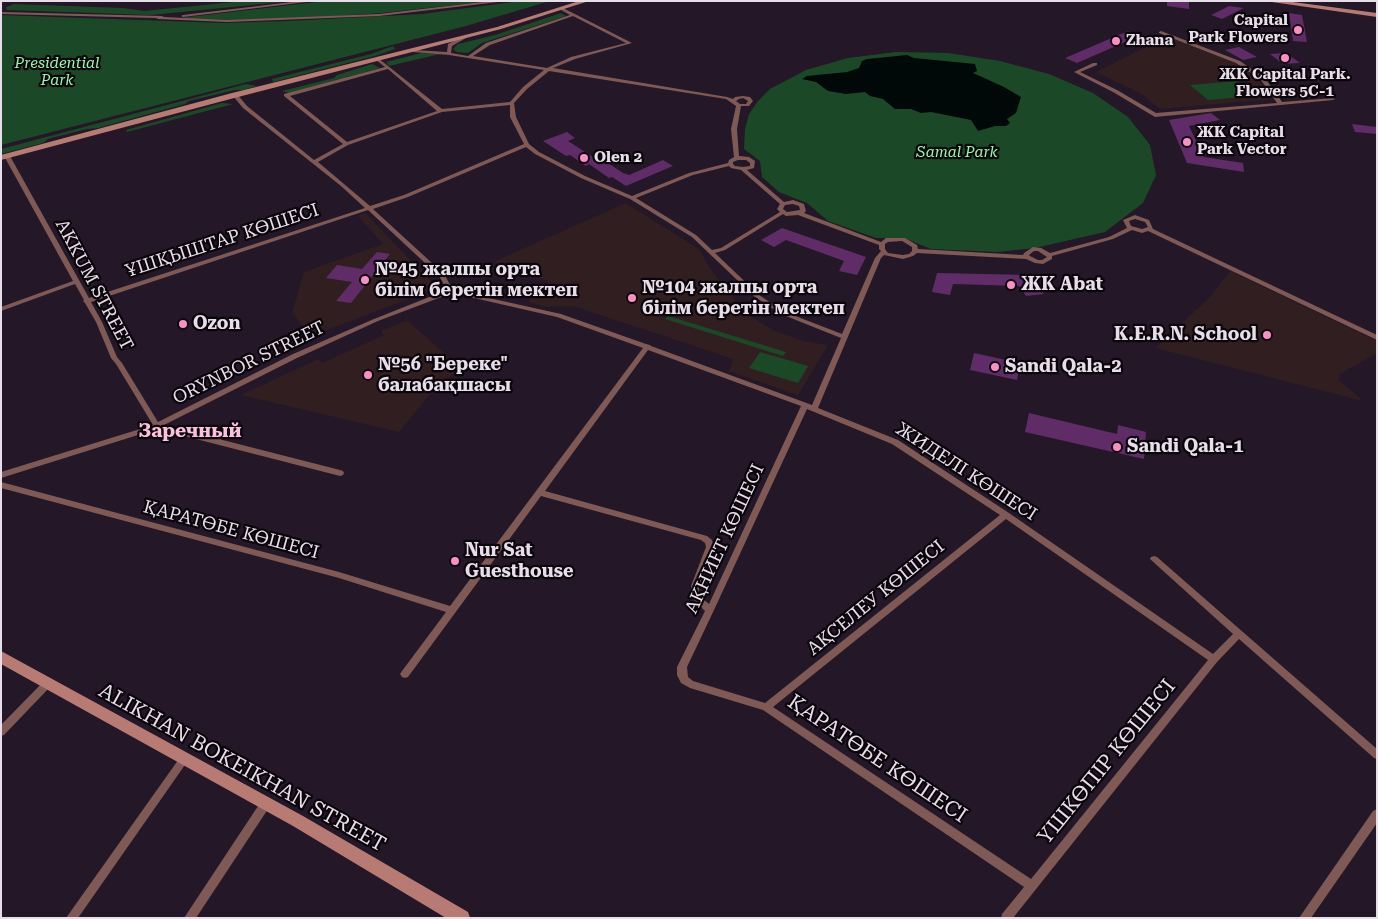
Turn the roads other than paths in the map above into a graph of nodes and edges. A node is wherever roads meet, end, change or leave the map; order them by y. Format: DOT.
graph roads {
  1 [pos="313,1"];
  2 [pos="505,1"];
  3 [pos="586,1"];
  4 [pos="1268,1"];
  5 [pos="1314,1"];
  6 [pos="562,9"];
  7 [pos="1377,9"];
  8 [pos="1,13"];
  9 [pos="573,15"];
  10 [pos="1377,16"];
  11 [pos="158,18"];
  12 [pos="1161,32"];
  13 [pos="464,37"];
  14 [pos="413,51"];
  15 [pos="449,54"];
  16 [pos="470,57"];
  17 [pos="378,59"];
  18 [pos="1095,64"];
  19 [pos="388,68"];
  20 [pos="548,69"];
  21 [pos="235,95"];
  22 [pos="1333,99"];
  23 [pos="734,101"];
  24 [pos="512,103"];
  25 [pos="1281,104"];
  26 [pos="739,105"];
  27 [pos="441,111"];
  28 [pos="346,144"];
  29 [pos="528,145"];
  30 [pos="4,157"];
  31 [pos="737,158"];
  32 [pos="314,162"];
  33 [pos="730,164"];
  34 [pos="744,169"];
  35 [pos="632,198"];
  36 [pos="783,204"];
  37 [pos="367,208"];
  38 [pos="783,212"];
  39 [pos="799,214"];
  40 [pos="1130,228"];
  41 [pos="1149,229"];
  42 [pos="883,248"];
  43 [pos="916,251"];
  44 [pos="712,252"];
  45 [pos="1049,255"];
  46 [pos="1027,257"];
  47 [pos="76,282"];
  48 [pos="451,290"];
  49 [pos="86,301"];
  50 [pos="1,309"];
  51 [pos="845,338"];
  52 [pos="1377,338"];
  53 [pos="648,346"];
  54 [pos="805,405"];
  55 [pos="814,408"];
  56 [pos="157,426"];
  57 [pos="340,473"];
  58 [pos="1,475"];
  59 [pos="1,485"];
  60 [pos="540,493"];
  61 [pos="1006,515"];
  62 [pos="1154,559"];
  63 [pos="451,610"];
  64 [pos="710,610"];
  65 [pos="1239,633"];
  66 [pos="1,656"];
  67 [pos="1214,659"];
  68 [pos="405,674"];
  69 [pos="47,684"];
  70 [pos="690,684"];
  71 [pos="766,707"];
  72 [pos="1,732"];
  73 [pos="1377,755"];
  74 [pos="184,759"];
  75 [pos="266,804"];
  76 [pos="1377,814"];
  77 [pos="1032,886"];
  78 [pos="71,918"];
  79 [pos="189,918"];
  80 [pos="462,918"];
  81 [pos="1006,918"];
  82 [pos="1304,918"];
  1 -- 11 [label="street"];
  2 -- 11 [label="street"];
  3 -- 6 [label="main road"];
  4 -- 10 [label="main road"];
  5 -- 7 [label="main road"];
  6 -- 9 [label="street"];
  6 -- 13 [label="main road"];
  8 -- 11 [label="street"];
  9 -- 16 [label="street"];
  9 -- 20 [label="street"];
  12 -- 25 [label="street"];
  13 -- 14 [label="main road"];
  13 -- 15 [label="street"];
  14 -- 15 [label="street"];
  14 -- 17 [label="main road"];
  15 -- 16 [label="street"];
  16 -- 20 [label="street"];
  17 -- 19 [label="street"];
  17 -- 21 [label="main road"];
  18 -- 25 [label="street"];
  19 -- 27 [label="street"];
  19 -- 28 [label="street"];
  20 -- 23 [label="street"];
  20 -- 24 [label="street"];
  21 -- 30 [label="main road"];
  21 -- 32 [label="street"];
  22 -- 25 [label="street"];
  23 -- 26 [label="street"];
  23 -- 26 [label="street"];
  24 -- 27 [label="street"];
  24 -- 29 [label="street"];
  26 -- 31 [label="street"];
  27 -- 28 [label="street"];
  28 -- 32 [label="street"];
  29 -- 35 [label="street"];
  29 -- 37 [label="street, ҰШҚЫШТАР КӨШЕСІ"];
  30 -- 47 [label="street, AKKUM STREET"];
  31 -- 33 [label="street"];
  31 -- 34 [label="street"];
  32 -- 37 [label="street"];
  33 -- 34 [label="street"];
  33 -- 35 [label="street"];
  34 -- 36 [label="street"];
  35 -- 44 [label="street"];
  36 -- 38 [label="street"];
  36 -- 39 [label="street"];
  37 -- 48 [label="street"];
  37 -- 49 [label="street, ҰШҚЫШТАР КӨШЕСІ"];
  38 -- 39 [label="street"];
  38 -- 44 [label="street"];
  39 -- 42 [label="street"];
  40 -- 41 [label="street"];
  40 -- 41 [label="street"];
  40 -- 45 [label="street"];
  41 -- 52 [label="street"];
  42 -- 43 [label="street"];
  42 -- 43 [label="street"];
  42 -- 51 [label="street"];
  43 -- 46 [label="street"];
  44 -- 51 [label="street"];
  45 -- 46 [label="street"];
  45 -- 46 [label="street"];
  47 -- 49 [label="street, AKKUM STREET"];
  47 -- 50 [label="street"];
  48 -- 53 [label="street, ЖИДЕЛІ КӨШЕСІ"];
  48 -- 56 [label="street, ORYNBOR STREET"];
  49 -- 56 [label="street, AKKUM STREET"];
  51 -- 55 [label="street"];
  53 -- 54 [label="street, ЖИДЕЛІ КӨШЕСІ"];
  53 -- 60 [label="street"];
  54 -- 55 [label="street, ЖИДЕЛІ КӨШЕСІ"];
  54 -- 64 [label="street, АҚНИЕТ КӨШЕСІ"];
  55 -- 61 [label="street, ЖИДЕЛІ КӨШЕСІ"];
  56 -- 57 [label="street"];
  56 -- 58 [label="street, ORYNBOR STREET"];
  59 -- 63 [label="street, ҚАРАТӨБЕ КӨШЕСІ"];
  60 -- 63 [label="street"];
  60 -- 64 [label="street"];
  61 -- 67 [label="street, ЖИДЕЛІ КӨШЕСІ"];
  61 -- 71 [label="street, АҚСЕЛЕУ КӨШЕСІ"];
  62 -- 65 [label="street"];
  63 -- 68 [label="street"];
  64 -- 70 [label="street, АҚНИЕТ КӨШЕСІ"];
  65 -- 67 [label="street, ҮШКӨПІР КӨШЕСІ"];
  65 -- 73 [label="street"];
  66 -- 69 [label="main road, ALIKHAN BOKEIKHAN STREET"];
  67 -- 77 [label="street, ҮШКӨПІР КӨШЕСІ"];
  69 -- 72 [label="street"];
  69 -- 74 [label="main road, ALIKHAN BOKEIKHAN STREET"];
  70 -- 71 [label="street, ҚАРАТӨБЕ КӨШЕСІ"];
  71 -- 77 [label="street, ҚАРАТӨБЕ КӨШЕСІ"];
  74 -- 75 [label="main road, ALIKHAN BOKEIKHAN STREET"];
  74 -- 78 [label="street"];
  75 -- 79 [label="street"];
  75 -- 80 [label="main road, ALIKHAN BOKEIKHAN STREET"];
  76 -- 82 [label="street"];
  77 -- 81 [label="street, ҮШКӨПІР КӨШЕСІ"];
}
